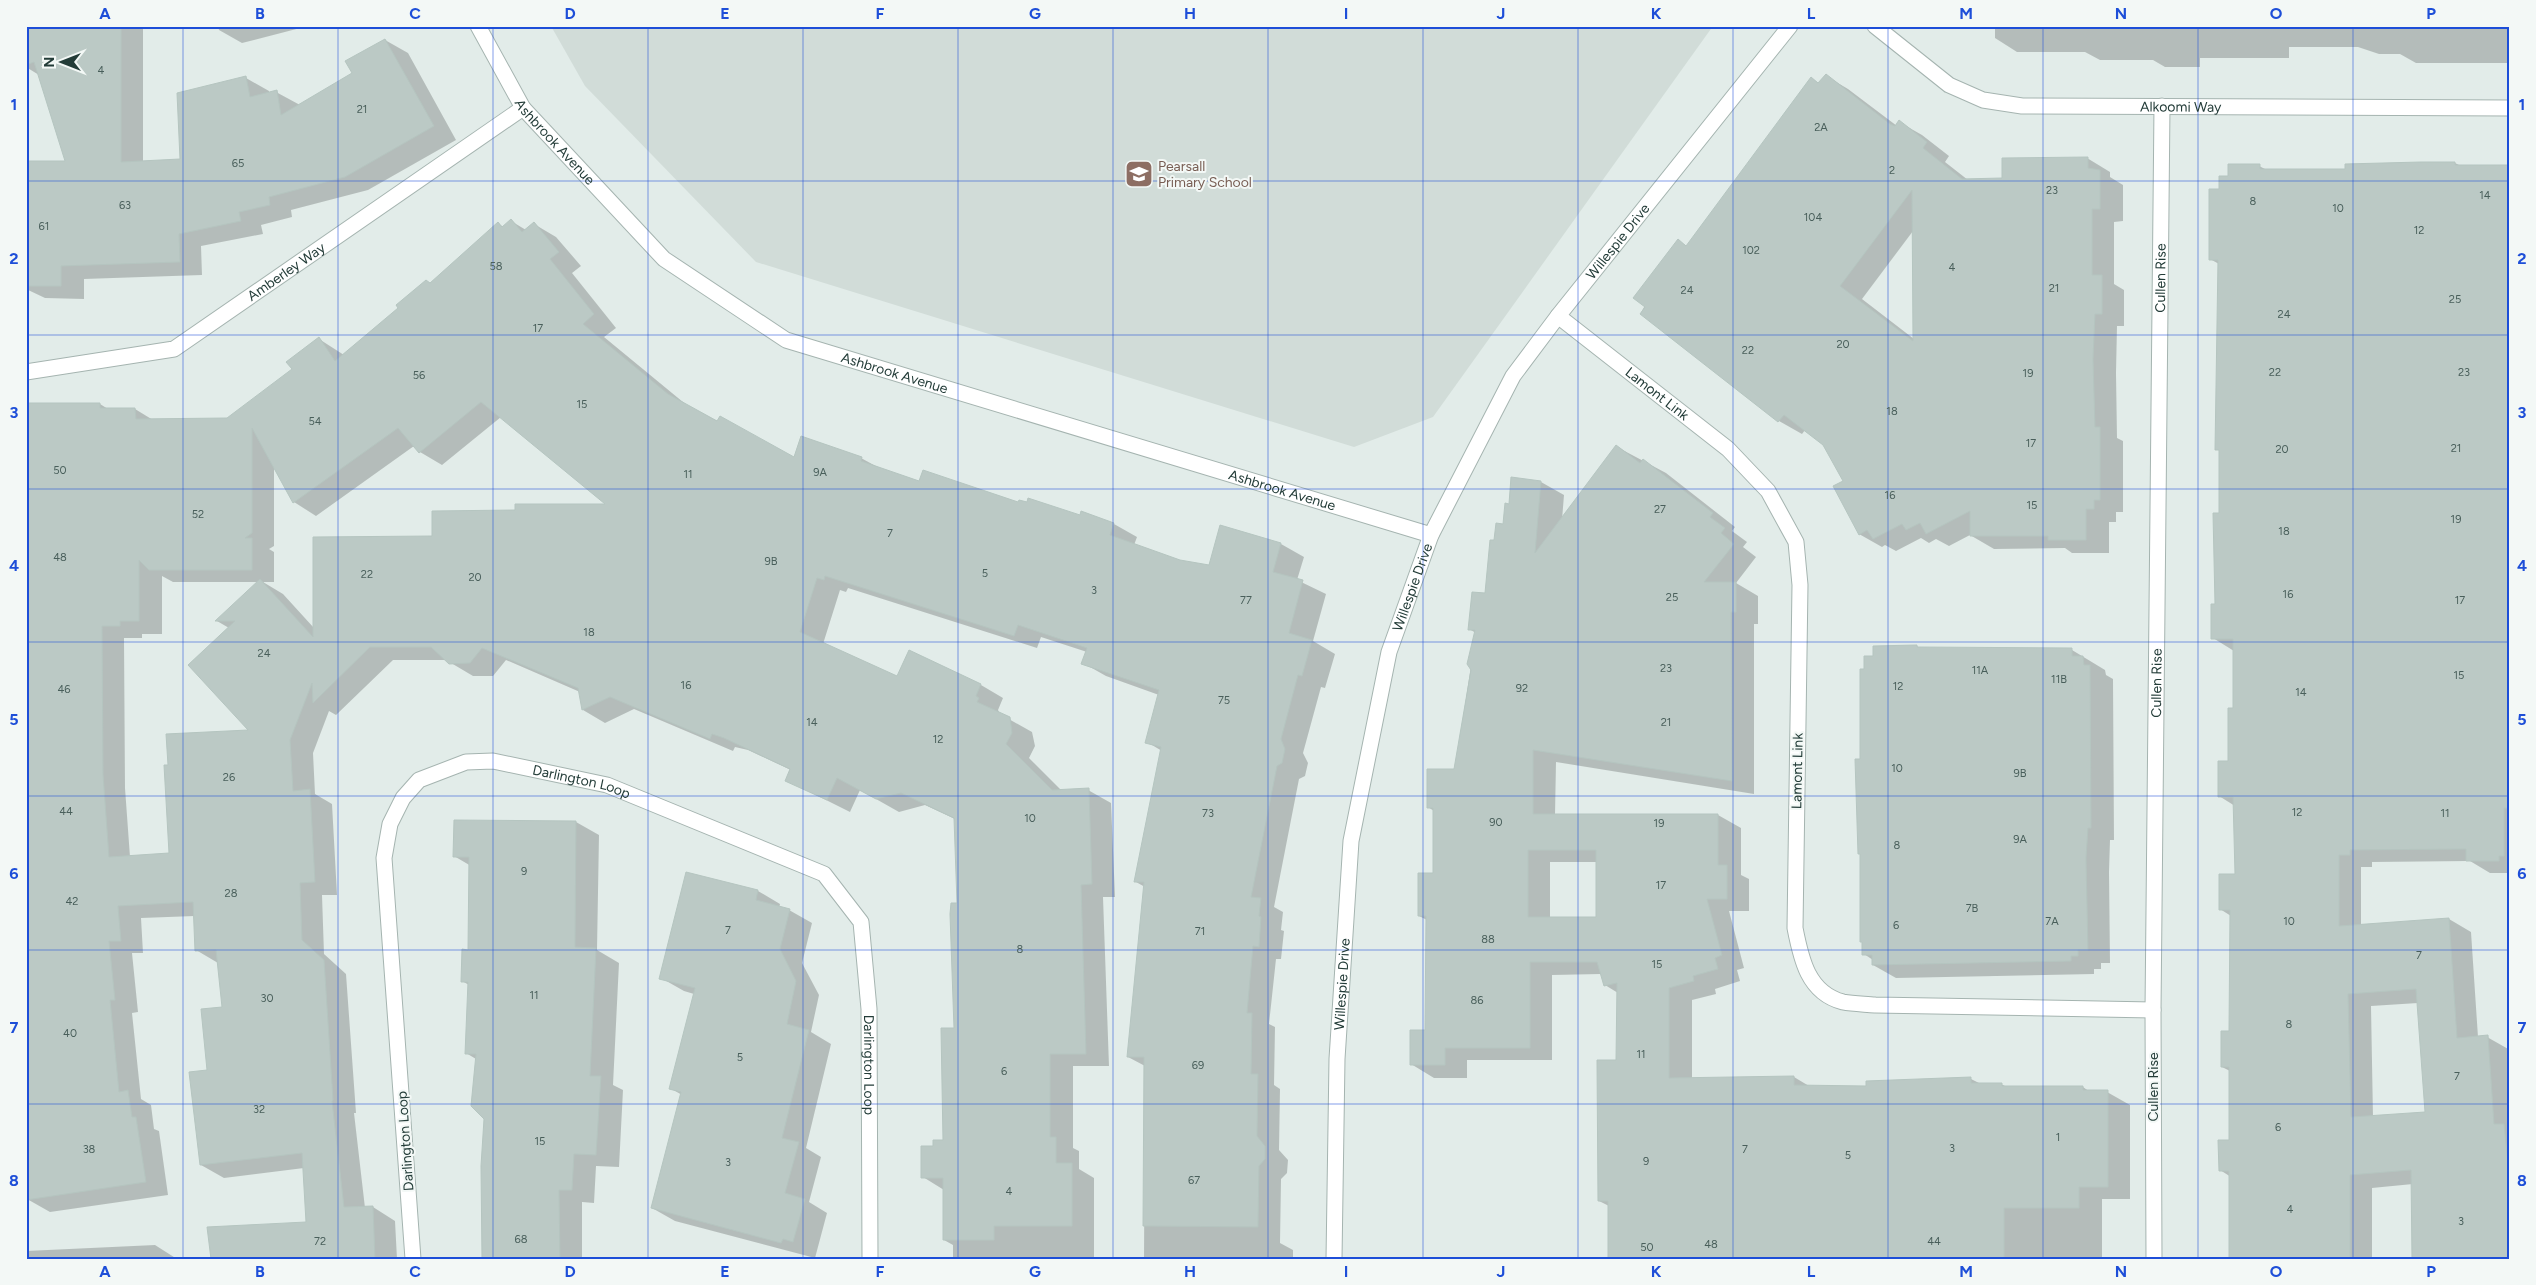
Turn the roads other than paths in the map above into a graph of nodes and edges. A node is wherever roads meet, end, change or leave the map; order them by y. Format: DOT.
graph roads {
  1 [pos="478,26"];
  2 [pos="1790,26"];
  3 [pos="1875,26"];
  4 [pos="2162,106"];
  5 [pos="523,108"];
  6 [pos="2510,108"];
  7 [pos="1558,316"];
  8 [pos="26,372"];
  9 [pos="1430,535"];
  10 [pos="2153,1010"];
  11 [pos="413,1259"];
  12 [pos="870,1259"];
  13 [pos="1334,1259"];
  14 [pos="2154,1259"];
  1 -- 5 [label="street, Ashbrook Avenue"];
  2 -- 7 [label="street, Willespie Drive"];
  3 -- 4 [label="street, Alkoomi Way"];
  4 -- 6 [label="street, Alkoomi Way"];
  4 -- 10 [label="street, Cullen Rise"];
  5 -- 8 [label="street, Amberley Way"];
  5 -- 9 [label="street, Ashbrook Avenue"];
  7 -- 9 [label="street, Willespie Drive"];
  7 -- 10 [label="street, Lamont Link"];
  9 -- 13 [label="street, Willespie Drive"];
  10 -- 14 [label="street, Cullen Rise"];
  11 -- 12 [label="street, Darlington Loop"];
}
